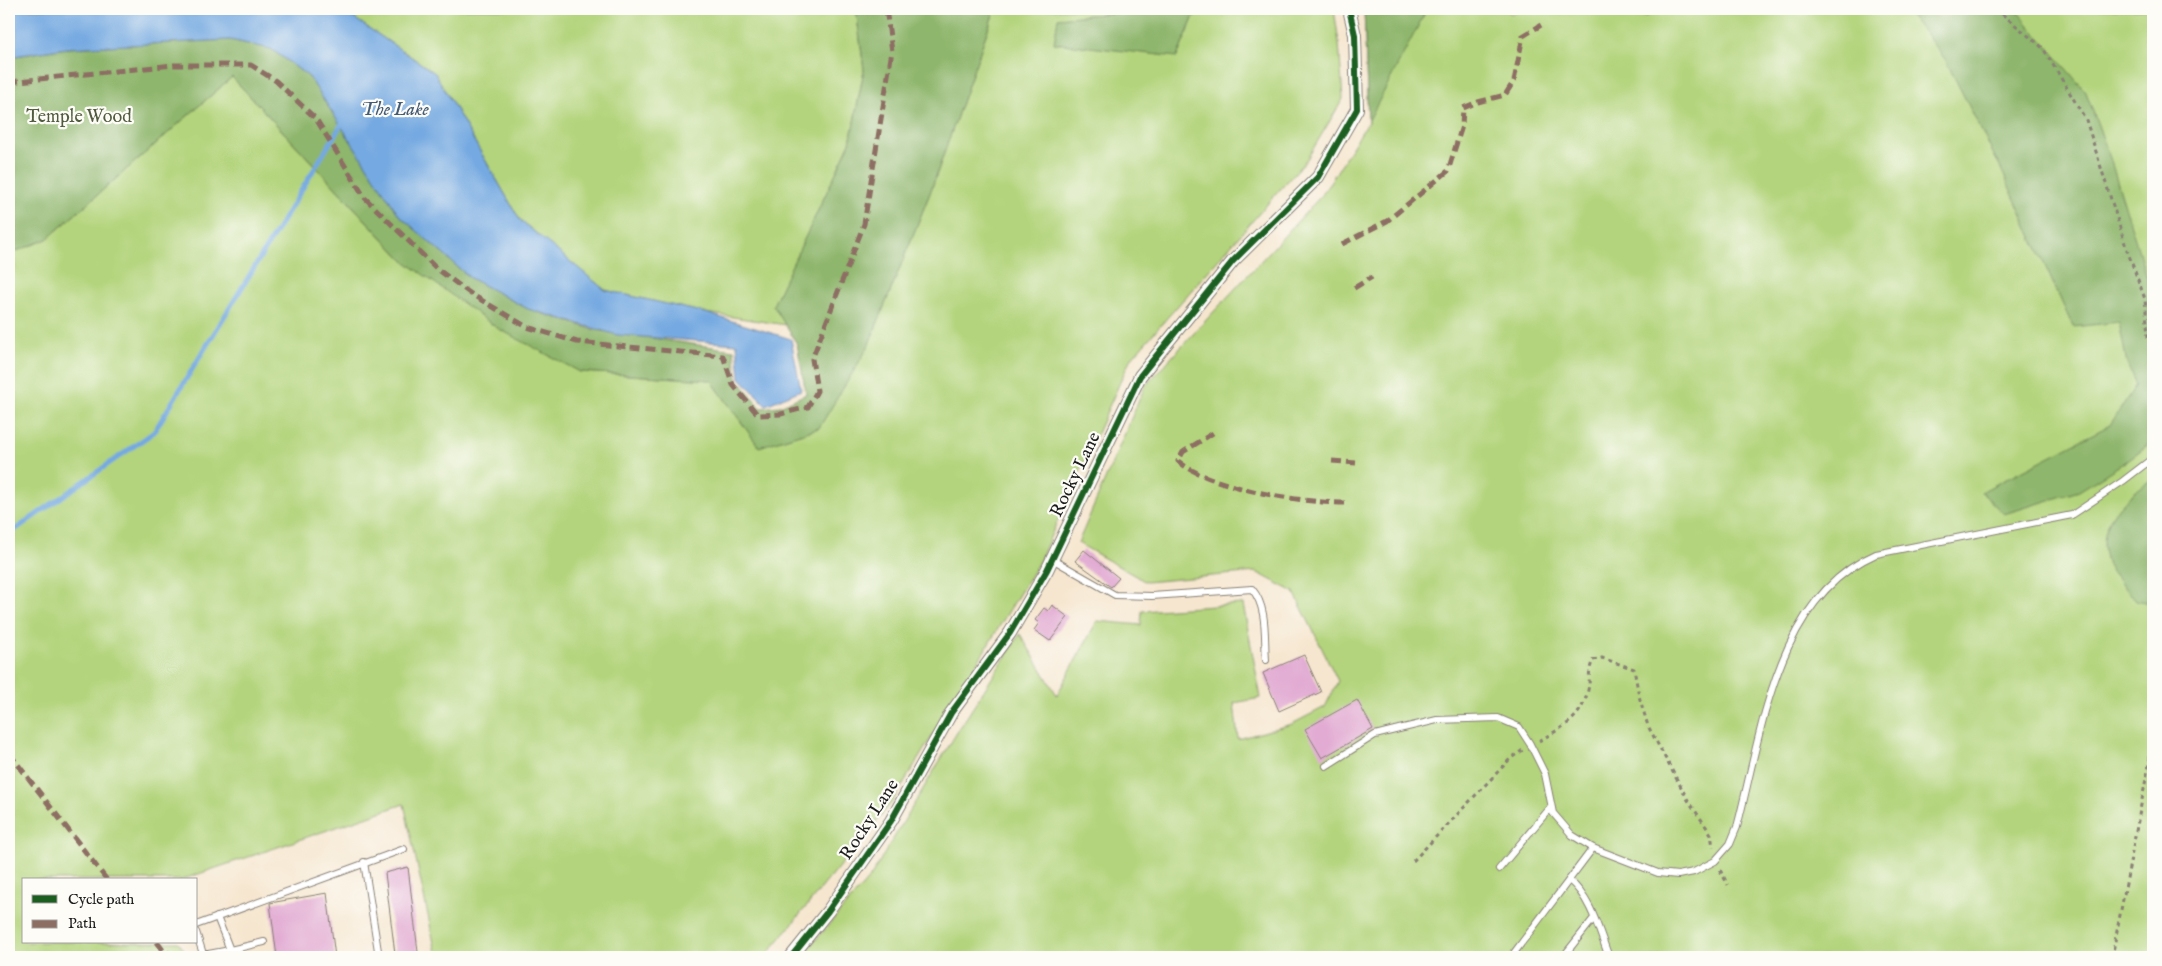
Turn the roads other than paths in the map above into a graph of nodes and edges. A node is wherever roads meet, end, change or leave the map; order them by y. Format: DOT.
graph roads {
  1 [pos="1349,9"];
  2 [pos="2153,458"];
  3 [pos="1052,559"];
  4 [pos="1266,660"];
  5 [pos="1326,766"];
  6 [pos="1552,807"];
  7 [pos="1593,848"];
  8 [pos="404,849"];
  9 [pos="364,862"];
  10 [pos="1499,869"];
  11 [pos="1569,880"];
  12 [pos="217,917"];
  13 [pos="1594,918"];
  14 [pos="198,924"];
  15 [pos="198,938"];
  16 [pos="264,942"];
  17 [pos="230,950"];
  18 [pos="204,956"];
  19 [pos="379,957"];
  20 [pos="791,957"];
  21 [pos="1511,957"];
  22 [pos="1563,957"];
  23 [pos="1608,957"];
  1 -- 3 [label="street, Rocky Lane"];
  2 -- 7 [label="lane"];
  3 -- 4 [label="lane"];
  3 -- 20 [label="street, Rocky Lane"];
  5 -- 6 [label="lane"];
  6 -- 7 [label="lane"];
  6 -- 10 [label="lane"];
  7 -- 11 [label="lane"];
  8 -- 9 [label="lane"];
  9 -- 12 [label="lane"];
  9 -- 19 [label="lane"];
  11 -- 13 [label="lane"];
  11 -- 21 [label="lane"];
  12 -- 14 [label="lane"];
  12 -- 17 [label="lane"];
  13 -- 22 [label="lane"];
  13 -- 23 [label="lane"];
  15 -- 18 [label="lane"];
  16 -- 17 [label="lane"];
  17 -- 18 [label="lane"];
}
